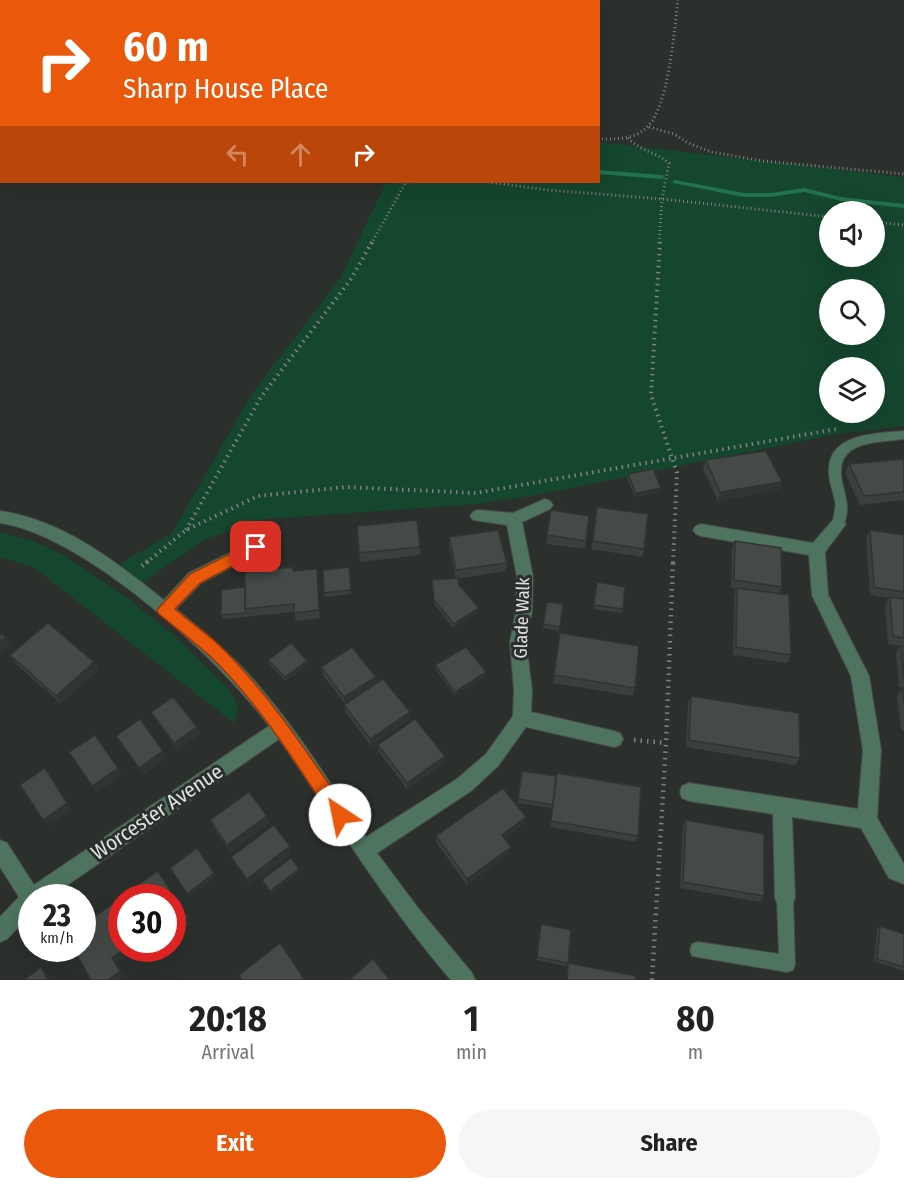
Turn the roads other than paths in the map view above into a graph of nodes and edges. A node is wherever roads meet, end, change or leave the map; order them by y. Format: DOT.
graph roads {
  1 [pos="904,435"];
  2 [pos="545,505"];
  3 [pos="478,516"];
  4 [pos="0,517"];
  5 [pos="514,519"];
  6 [pos="837,524"];
  7 [pos="700,530"];
  8 [pos="256,547"];
  9 [pos="818,550"];
  10 [pos="165,610"];
  11 [pos="522,718"];
  12 [pos="281,728"];
  13 [pos="614,739"];
  14 [pos="689,792"];
  15 [pos="782,808"];
  16 [pos="867,820"];
  17 [pos="0,850"];
  18 [pos="364,850"];
  19 [pos="904,874"];
  20 [pos="23,884"];
  21 [pos="53,884"];
  22 [pos="784,898"];
  23 [pos="18,913"];
  24 [pos="0,932"];
  25 [pos="698,950"];
  26 [pos="465,980"];
  1 -- 6 [label="lane"];
  2 -- 5 [label="street"];
  3 -- 5 [label="street"];
  4 -- 10 [label="street"];
  5 -- 11 [label="street, Glade Walk"];
  6 -- 9 [label="street"];
  7 -- 9 [label="street"];
  8 -- 10 [label="street"];
  9 -- 16 [label="street"];
  10 -- 12 [label="street"];
  11 -- 13 [label="street"];
  11 -- 18 [label="street"];
  12 -- 18 [label="street"];
  12 -- 21 [label="street, Worcester Avenue"];
  14 -- 15 [label="street"];
  15 -- 16 [label="street"];
  15 -- 22 [label="street"];
  16 -- 19 [label="street"];
  17 -- 20 [label="street"];
  18 -- 26 [label="street"];
  22 -- 25 [label="lane"];
  23 -- 24 [label="street, Worcester Avenue"];
}
